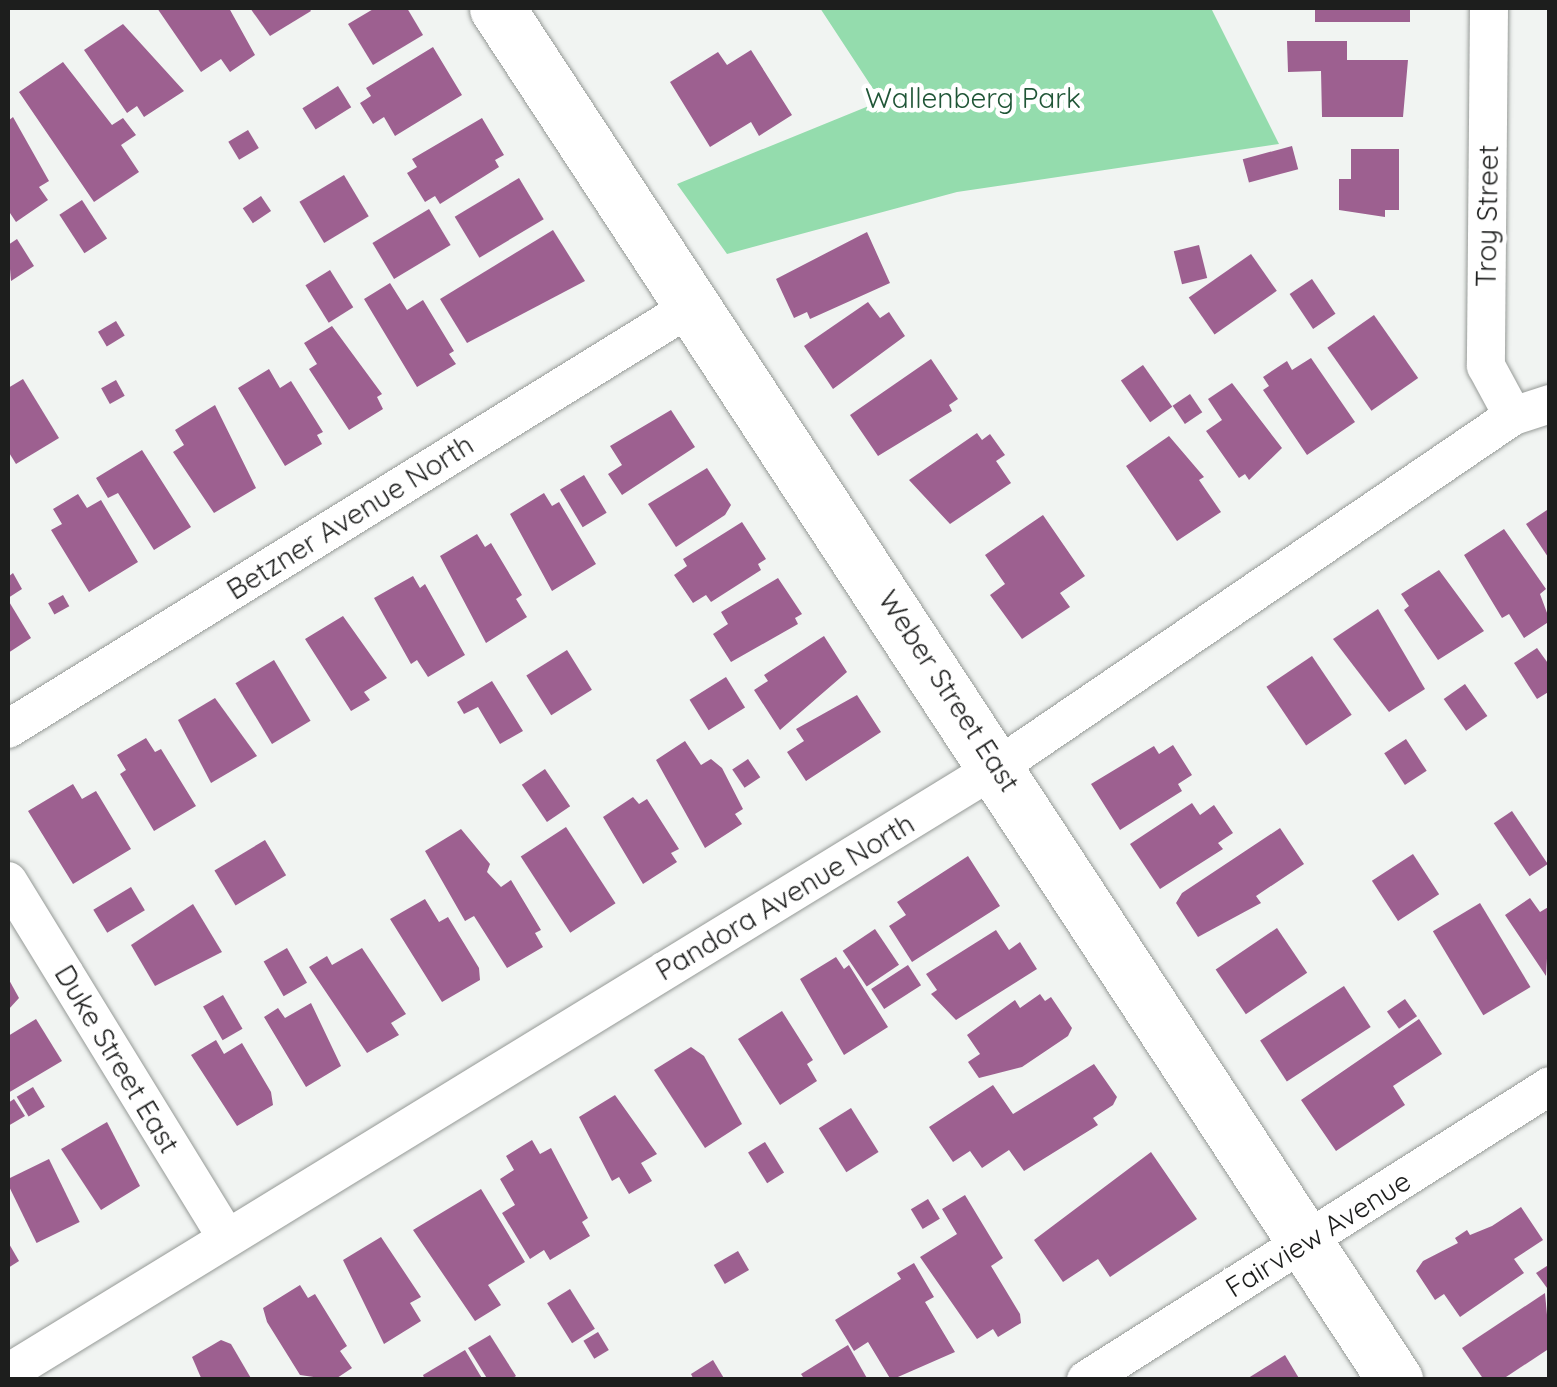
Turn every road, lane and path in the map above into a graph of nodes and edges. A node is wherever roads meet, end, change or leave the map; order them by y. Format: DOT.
graph roads {
  1 [pos="497,8"];
  2 [pos="1489,8"];
  3 [pos="694,305"];
  4 [pos="1550,404"];
  5 [pos="1513,416"];
  6 [pos="8,729"];
  7 [pos="1000,766"];
  8 [pos="8,881"];
  9 [pos="1550,1086"];
  10 [pos="226,1237"];
  11 [pos="1306,1243"];
  12 [pos="8,1373"];
  13 [pos="1086,1380"];
  14 [pos="1395,1380"];
  1 -- 3 [label="main road, Weber Street East"];
  2 -- 5 [label="street, Troy Street"];
  3 -- 6 [label="street, Betzner Avenue North"];
  3 -- 7 [label="main road, Weber Street East"];
  4 -- 5 [label="street, Pandora Avenue North"];
  5 -- 7 [label="street, Pandora Avenue North"];
  7 -- 10 [label="street, Pandora Avenue North"];
  7 -- 11 [label="main road, Weber Street East"];
  8 -- 10 [label="street, Duke Street East"];
  9 -- 11 [label="street, Fairview Avenue"];
  10 -- 12 [label="street, Pandora Avenue North"];
  11 -- 13 [label="street, Fairview Avenue"];
  11 -- 14 [label="main road, Weber Street East"];
}
